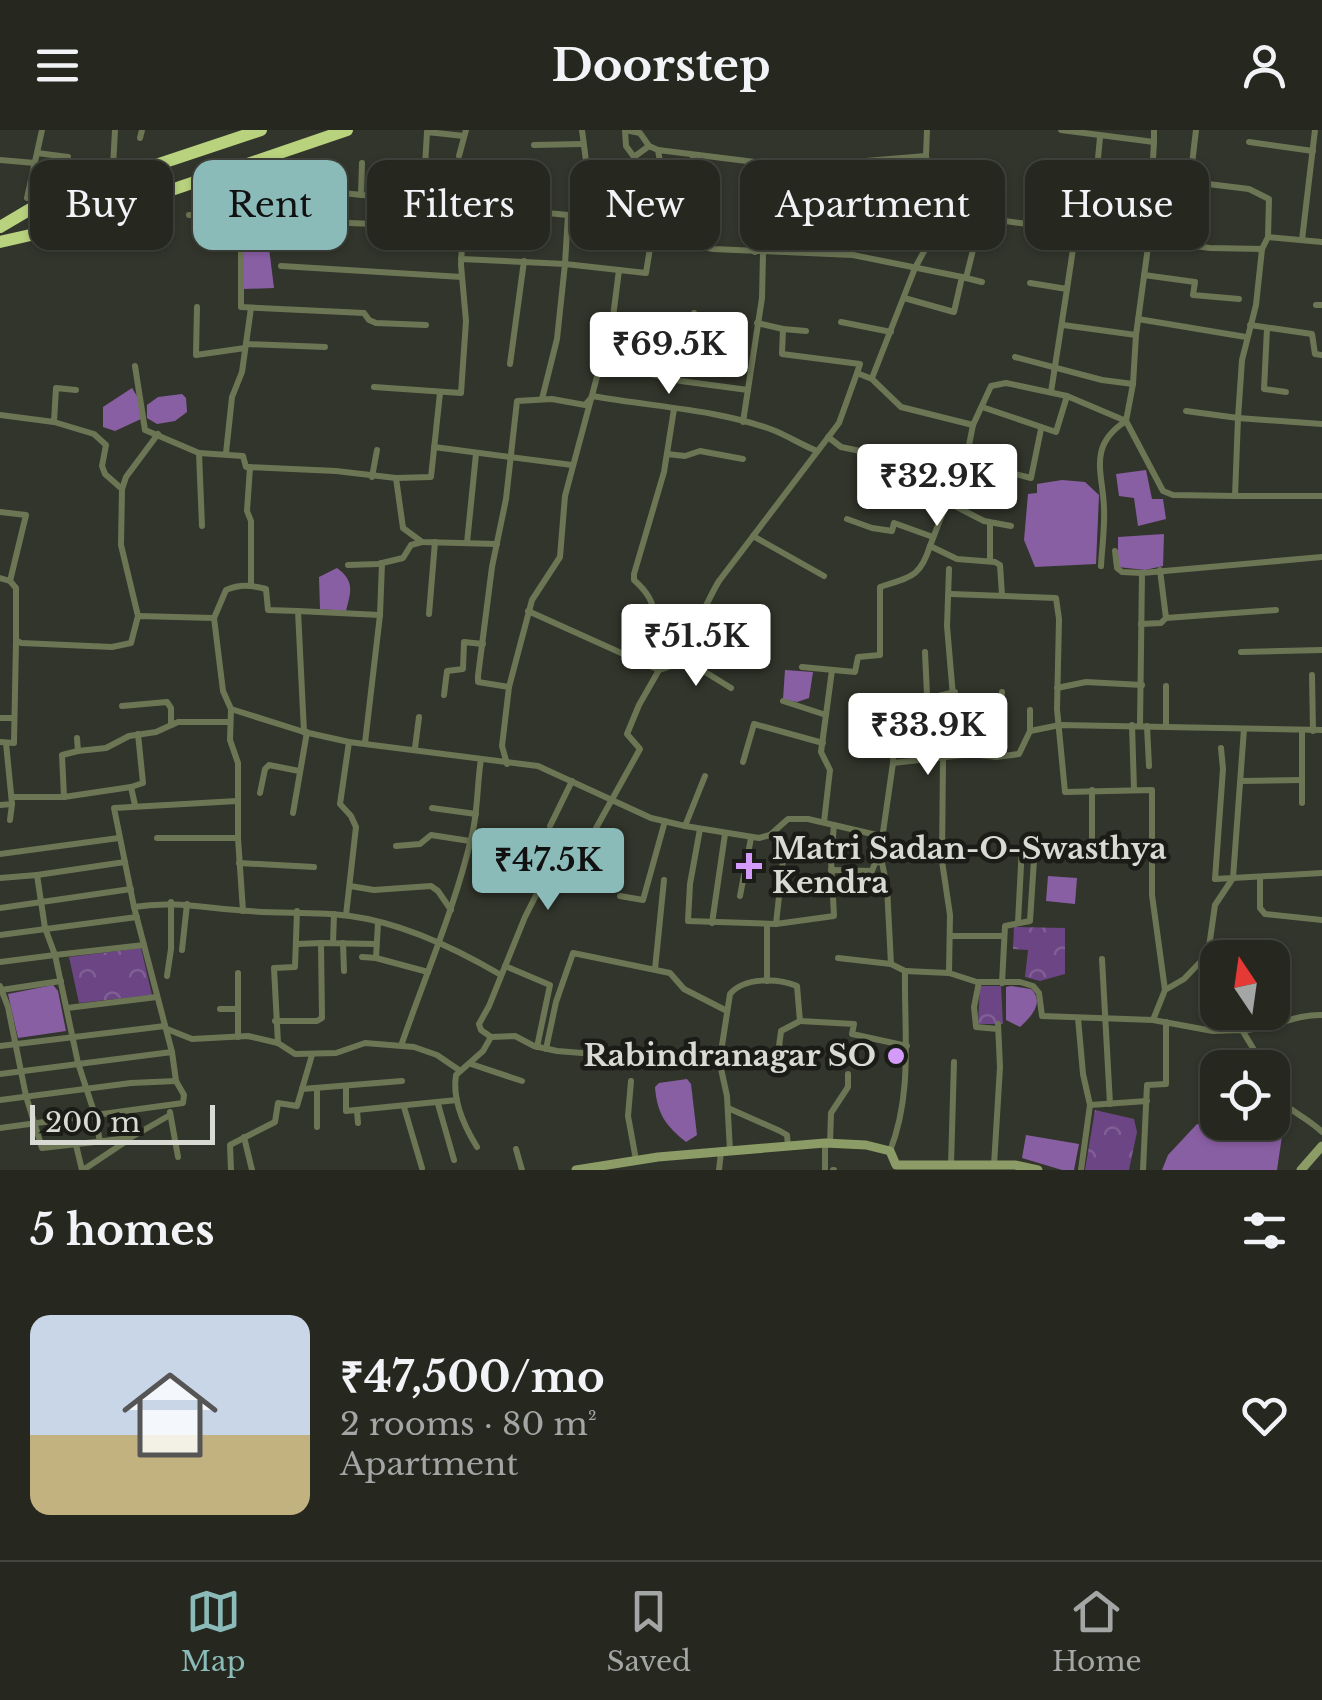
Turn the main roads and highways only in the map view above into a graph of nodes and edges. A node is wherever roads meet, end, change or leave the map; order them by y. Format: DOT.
graph roads {
  1 [pos="260,130"];
  2 [pos="345,130"];
  3 [pos="323,134"];
  4 [pos="16,216"];
  5 [pos="0,227"];
  6 [pos="25,237"];
  7 [pos="0,242"];
  1 -- 4 [label="highway"];
  2 -- 3 [label="highway"];
  3 -- 6 [label="highway"];
  4 -- 5 [label="highway"];
  4 -- 6 [label="highway"];
  6 -- 7 [label="highway"];
}
